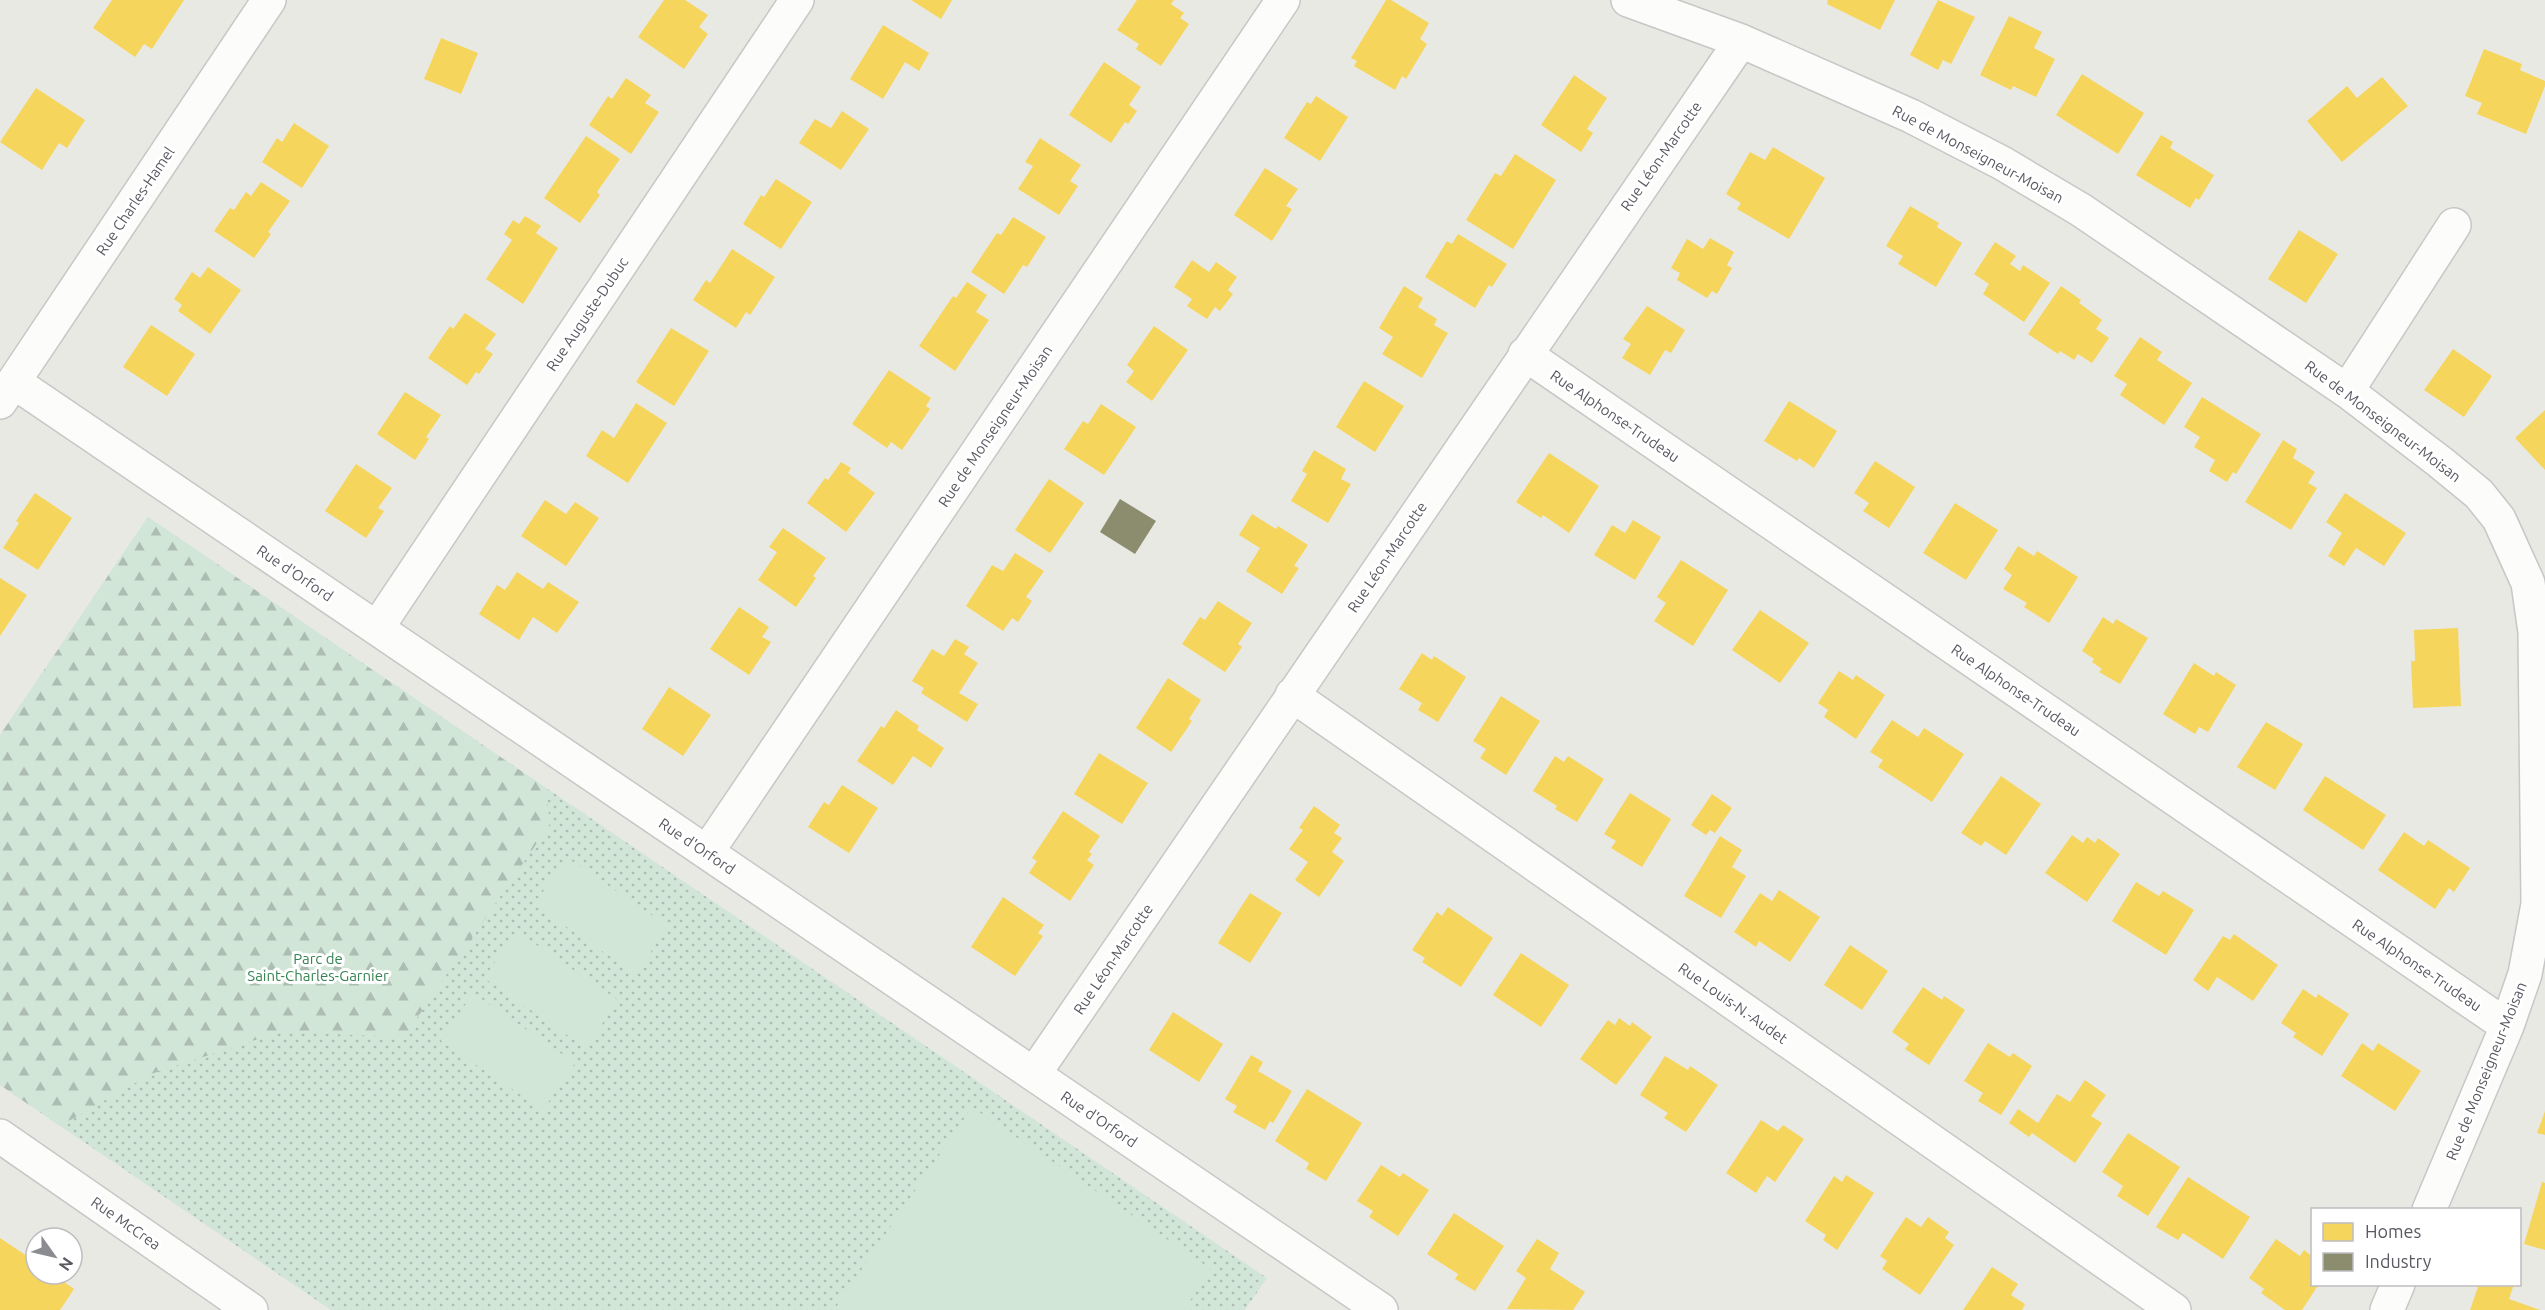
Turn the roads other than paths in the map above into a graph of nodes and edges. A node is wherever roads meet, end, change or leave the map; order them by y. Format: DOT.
graph roads {
  1 [pos="269,0"];
  2 [pos="797,0"];
  3 [pos="1283,0"];
  4 [pos="1628,0"];
  5 [pos="1741,41"];
  6 [pos="2454,225"];
  7 [pos="1525,354"];
  8 [pos="2347,391"];
  9 [pos="7,392"];
  10 [pos="377,628"];
  11 [pos="1292,695"];
  12 [pos="707,852"];
  13 [pos="2507,1026"];
  14 [pos="1034,1074"];
  15 [pos="0,1136"];
  16 [pos="2429,1208"];
  17 [pos="2397,1286"];
  18 [pos="251,1310"];
  19 [pos="1381,1310"];
  20 [pos="2174,1310"];
  21 [pos="2387,1310"];
  1 -- 9 [label="street, Rue Charles-Hamel"];
  2 -- 10 [label="street, Rue Auguste-Dubuc"];
  3 -- 12 [label="street, Rue de Monseigneur-Moisan"];
  4 -- 5 [label="street, Rue de Monseigneur-Moisan"];
  5 -- 7 [label="street, Rue Léon-Marcotte"];
  5 -- 8 [label="street, Rue de Monseigneur-Moisan"];
  6 -- 8 [label="street"];
  7 -- 11 [label="street, Rue Léon-Marcotte"];
  7 -- 13 [label="street, Rue Alphonse-Trudeau"];
  8 -- 13 [label="street, Rue de Monseigneur-Moisan"];
  9 -- 10 [label="street, Rue d'Orford"];
  10 -- 12 [label="street, Rue d'Orford"];
  11 -- 14 [label="street, Rue Léon-Marcotte"];
  11 -- 20 [label="street, Rue Louis-N.-Audet"];
  12 -- 14 [label="street, Rue d'Orford"];
  13 -- 16 [label="street, Rue de Monseigneur-Moisan"];
  14 -- 19 [label="street, Rue d'Orford"];
  15 -- 18 [label="street, Rue McCrea"];
  17 -- 21 [label="street"];
}
